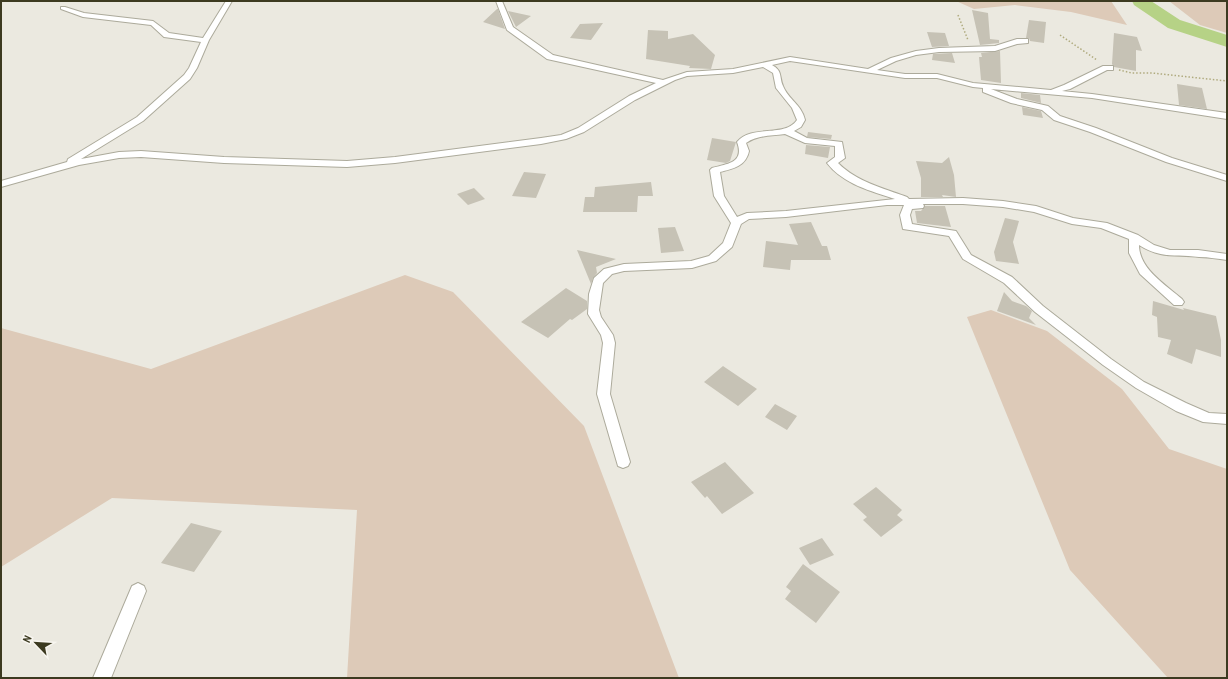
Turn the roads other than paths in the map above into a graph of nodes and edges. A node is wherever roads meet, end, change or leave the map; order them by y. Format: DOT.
graph roads {
  1 [pos="229,1"];
  2 [pos="499,1"];
  3 [pos="63,8"];
  4 [pos="205,40"];
  5 [pos="1025,41"];
  6 [pos="763,64"];
  7 [pos="1110,68"];
  8 [pos="870,71"];
  9 [pos="663,82"];
  10 [pos="973,85"];
  11 [pos="1050,91"];
  12 [pos="1227,116"];
  13 [pos="786,131"];
  14 [pos="46,170"];
  15 [pos="1227,178"];
  16 [pos="1,184"];
  17 [pos="914,202"];
  18 [pos="736,223"];
  19 [pos="1134,237"];
  20 [pos="1227,257"];
  21 [pos="1178,302"];
  22 [pos="1227,419"];
  23 [pos="623,462"];
  24 [pos="138,591"];
  25 [pos="102,678"];
  1 -- 4 [label="street"];
  2 -- 9 [label="street"];
  3 -- 4 [label="street"];
  4 -- 14 [label="street"];
  5 -- 8 [label="street"];
  6 -- 8 [label="street"];
  6 -- 9 [label="street"];
  6 -- 13 [label="street"];
  7 -- 11 [label="street"];
  8 -- 10 [label="street"];
  9 -- 14 [label="street"];
  10 -- 11 [label="street"];
  10 -- 15 [label="street"];
  11 -- 12 [label="street"];
  13 -- 17 [label="street"];
  13 -- 18 [label="street"];
  14 -- 16 [label="street"];
  17 -- 18 [label="street"];
  17 -- 19 [label="street"];
  17 -- 22 [label="street"];
  18 -- 23 [label="street"];
  19 -- 20 [label="street"];
  19 -- 21 [label="street"];
  24 -- 25 [label="street"];
}
